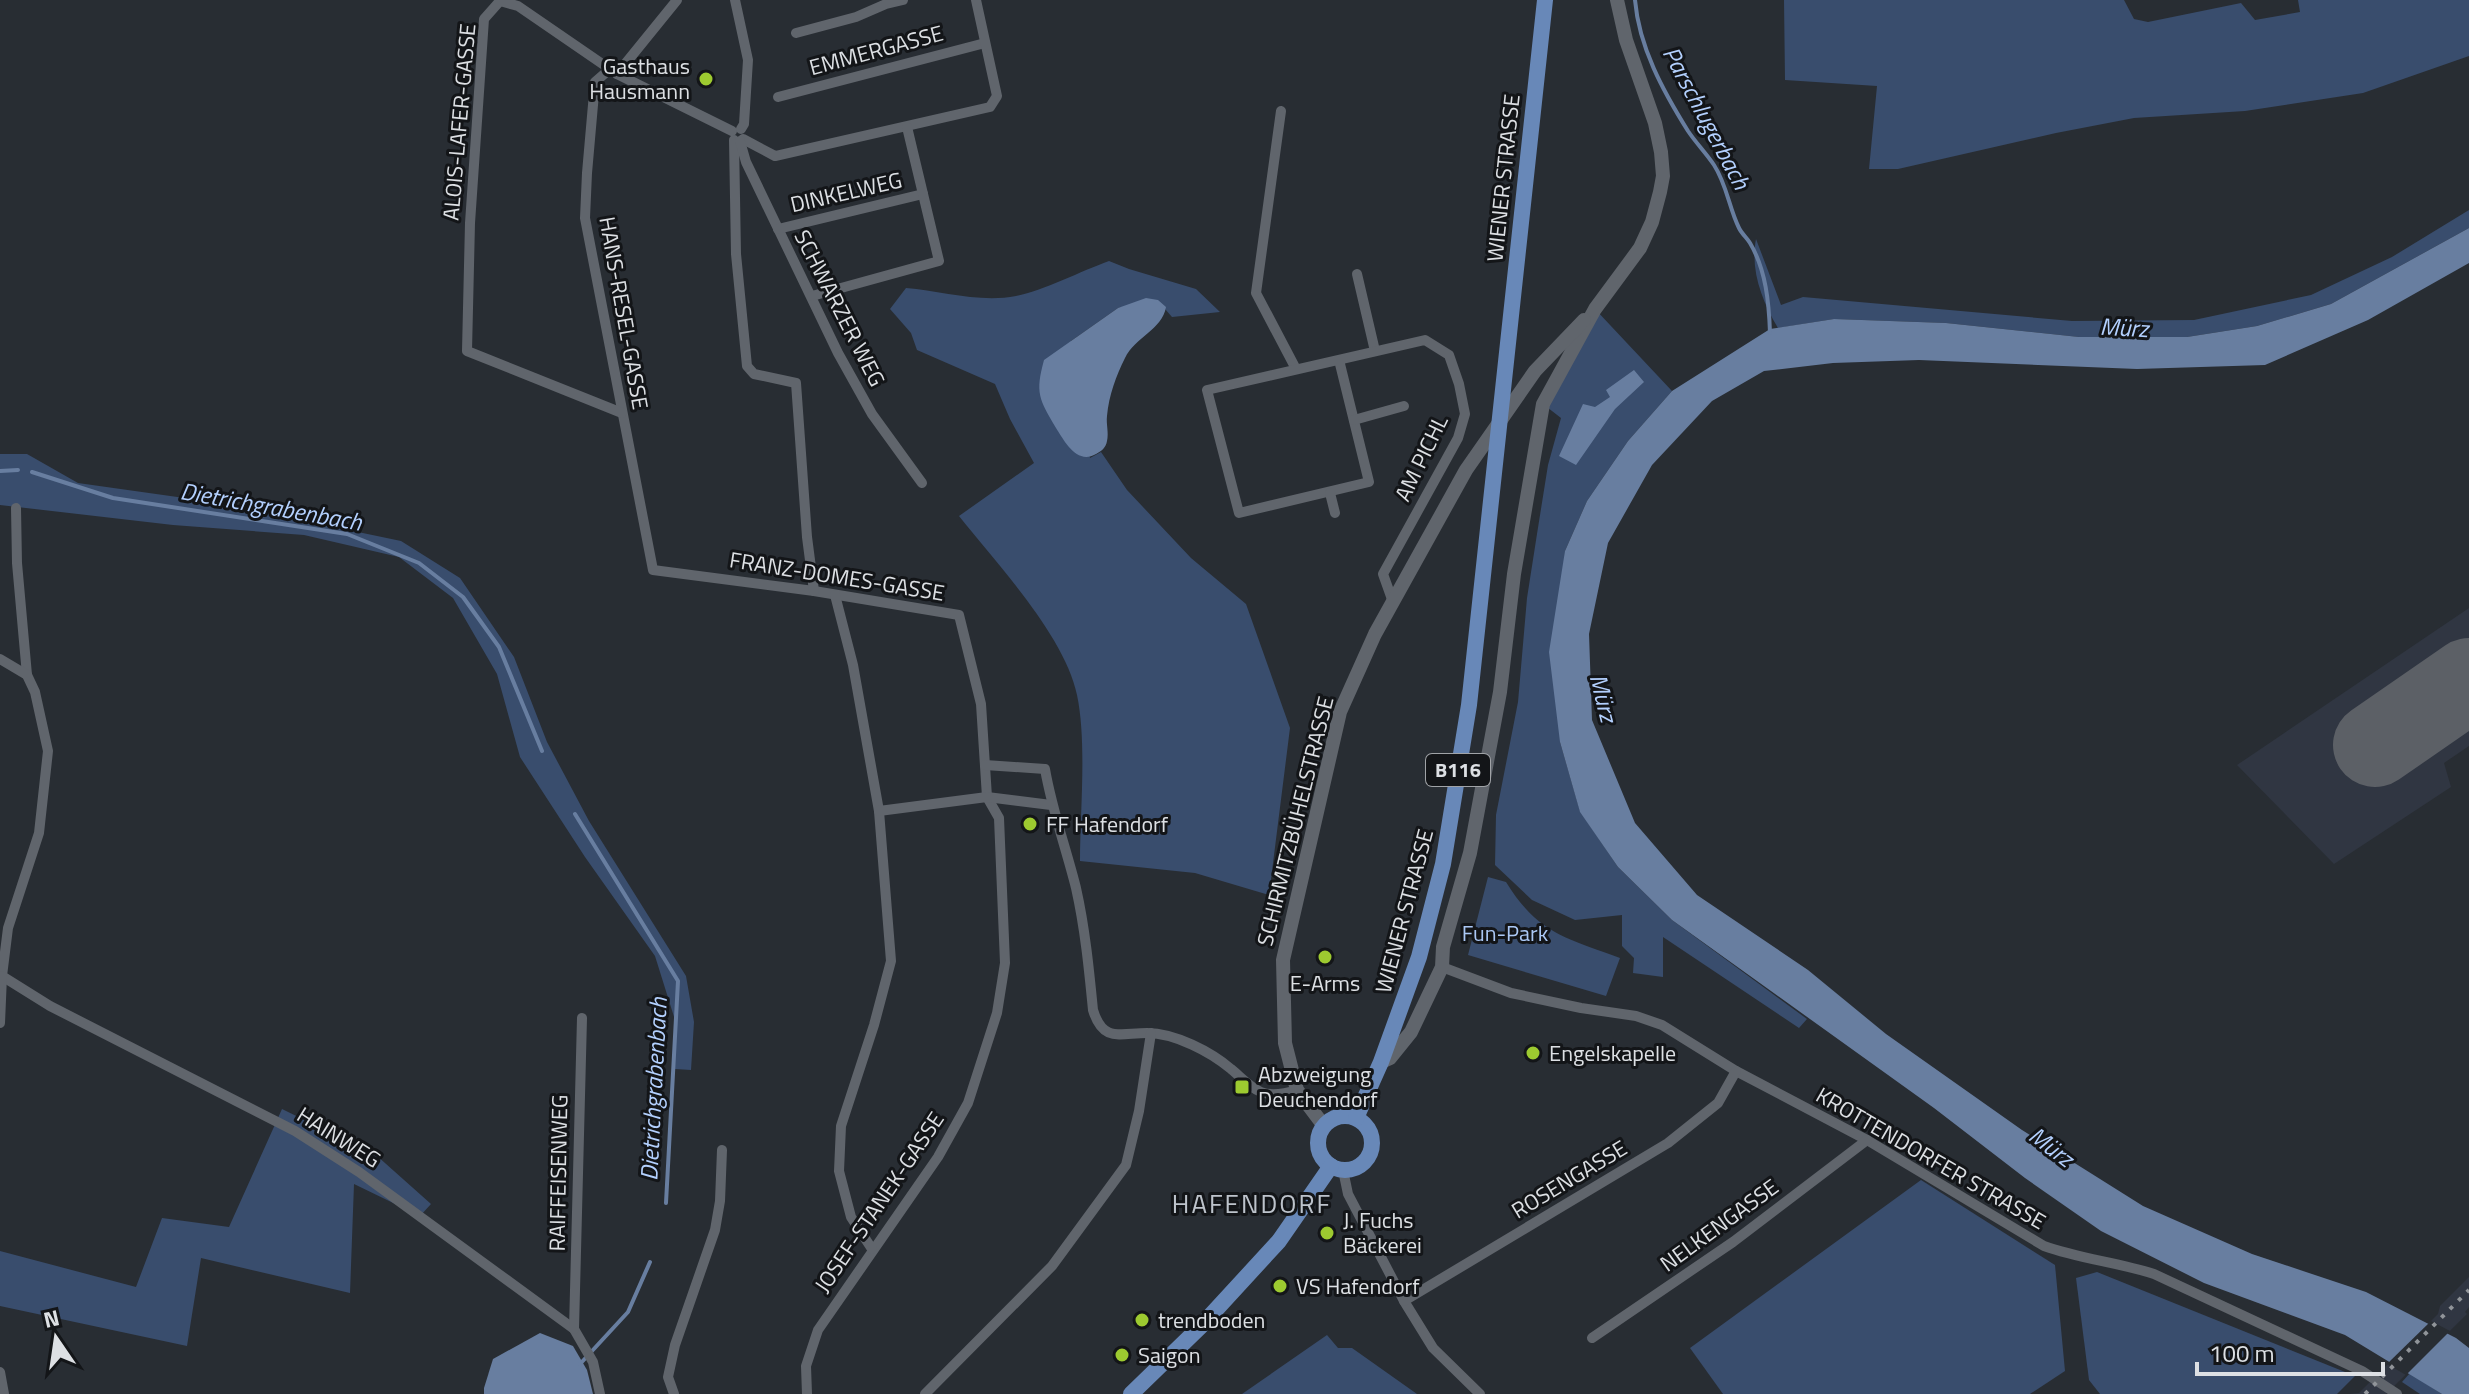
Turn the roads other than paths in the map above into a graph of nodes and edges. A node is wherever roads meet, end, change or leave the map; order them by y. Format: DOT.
graph roads {
  1 [pos="677,0"];
  2 [pos="735,0"];
  3 [pos="903,0"];
  4 [pos="976,0"];
  5 [pos="1545,0"];
  6 [pos="1617,0"];
  7 [pos="796,33"];
  8 [pos="985,43"];
  9 [pos="614,72"];
  10 [pos="778,97"];
  11 [pos="1281,111"];
  12 [pos="907,127"];
  13 [pos="738,136"];
  14 [pos="923,194"];
  15 [pos="778,229"];
  16 [pos="1357,274"];
  17 [pos="812,296"];
  18 [pos="1595,309"];
  19 [pos="1375,351"];
  20 [pos="1339,360"];
  21 [pos="1296,369"];
  22 [pos="1516,399"];
  23 [pos="1543,404"];
  24 [pos="1404,406"];
  25 [pos="622,413"];
  26 [pos="1354,420"];
  27 [pos="922,483"];
  28 [pos="1330,493"];
  29 [pos="16,508"];
  30 [pos="1335,513"];
  31 [pos="653,570"];
  32 [pos="814,591"];
  33 [pos="835,595"];
  34 [pos="1393,602"];
  35 [pos="0,659"];
  36 [pos="27,675"];
  37 [pos="985,765"];
  38 [pos="987,797"];
  39 [pos="1051,805"];
  40 [pos="879,811"];
  41 [pos="1442,967"];
  42 [pos="2,976"];
  43 [pos="582,1018"];
  44 [pos="0,1023"];
  45 [pos="1151,1033"];
  46 [pos="1381,1062"];
  47 [pos="1736,1071"];
  48 [pos="1296,1087"];
  49 [pos="1356,1118"];
  50 [pos="1324,1126"];
  51 [pos="1867,1140"];
  52 [pos="722,1150"];
  53 [pos="1337,1168"];
  54 [pos="872,1249"];
  55 [pos="1404,1301"];
  56 [pos="574,1329"];
  57 [pos="1592,1338"];
  58 [pos="0,1372"];
  59 [pos="4,1394"];
  60 [pos="600,1394"];
  61 [pos="674,1394"];
  62 [pos="807,1394"];
  63 [pos="925,1394"];
  64 [pos="1131,1394"];
  65 [pos="1480,1394"];
  66 [pos="2397,1394"];
  1 -- 9 [label="street, HANS-RESEL-GASSE"];
  2 -- 13 [label="street"];
  3 -- 7 [label="street"];
  4 -- 8 [label="street, ALOIS-LAFER-GASSE"];
  5 -- 46 [label="main road, WIENER STRASSE / B116"];
  6 -- 18 [label="main road"];
  8 -- 10 [label="street, EMMERGASSE"];
  8 -- 12 [label="street, ALOIS-LAFER-GASSE"];
  9 -- 13 [label="street, ALOIS-LAFER-GASSE"];
  9 -- 25 [label="street, HANS-RESEL-GASSE"];
  9 -- 25 [label="street, ALOIS-LAFER-GASSE"];
  11 -- 21 [label="street"];
  12 -- 13 [label="street, ALOIS-LAFER-GASSE"];
  12 -- 14 [label="street"];
  13 -- 15 [label="street, SCHWARZER WEG"];
  13 -- 32 [label="street"];
  14 -- 15 [label="street, DINKELWEG"];
  14 -- 17 [label="street"];
  15 -- 17 [label="street, SCHWARZER WEG"];
  16 -- 19 [label="street"];
  17 -- 27 [label="street, SCHWARZER WEG"];
  18 -- 22 [label="main road, SCHIRMITZBÜHELSTRASSE"];
  18 -- 23 [label="main road"];
  19 -- 20 [label="street, AM PICHL"];
  19 -- 34 [label="street, AM PICHL"];
  20 -- 21 [label="street, AM PICHL"];
  20 -- 26 [label="street, AM PICHL"];
  21 -- 28 [label="street, AM PICHL"];
  22 -- 23 [label="main road"];
  22 -- 34 [label="main road, SCHIRMITZBÜHELSTRASSE"];
  23 -- 41 [label="main road"];
  24 -- 26 [label="street, AM PICHL"];
  25 -- 31 [label="street, HANS-RESEL-GASSE"];
  26 -- 28 [label="street, AM PICHL"];
  28 -- 30 [label="street"];
  29 -- 36 [label="street"];
  31 -- 32 [label="street, FRANZ-DOMES-GASSE"];
  32 -- 33 [label="street, FRANZ-DOMES-GASSE"];
  33 -- 37 [label="street, FRANZ-DOMES-GASSE"];
  33 -- 40 [label="street"];
  34 -- 48 [label="main road, SCHIRMITZBÜHELSTRASSE"];
  35 -- 36 [label="street"];
  36 -- 42 [label="street"];
  37 -- 38 [label="street, FRANZ-DOMES-GASSE"];
  37 -- 39 [label="street"];
  38 -- 39 [label="street"];
  38 -- 40 [label="street"];
  38 -- 54 [label="street, JOSEF-STANEK-GASSE"];
  39 -- 45 [label="street"];
  40 -- 54 [label="street"];
  41 -- 46 [label="main road"];
  41 -- 47 [label="street, KROTTENDORFER STRASSE"];
  42 -- 44 [label="street"];
  42 -- 56 [label="street, HAINWEG"];
  43 -- 56 [label="street, RAIFFEISENWEG"];
  45 -- 48 [label="street"];
  45 -- 63 [label="street"];
  46 -- 49 [label="main road, WIENER STRASSE / B116"];
  47 -- 51 [label="street, KROTTENDORFER STRASSE"];
  47 -- 55 [label="street, ROSENGASSE"];
  48 -- 50 [label="main road"];
  49 -- 50 [label="main road"];
  49 -- 53 [label="main road"];
  50 -- 53 [label="main road"];
  51 -- 57 [label="street, NELKENGASSE"];
  51 -- 66 [label="street, KROTTENDORFER STRASSE"];
  52 -- 61 [label="street"];
  53 -- 55 [label="street"];
  53 -- 64 [label="main road"];
  54 -- 62 [label="street, JOSEF-STANEK-GASSE"];
  55 -- 65 [label="street"];
  56 -- 60 [label="street, HAINWEG"];
  58 -- 59 [label="street"];
}
